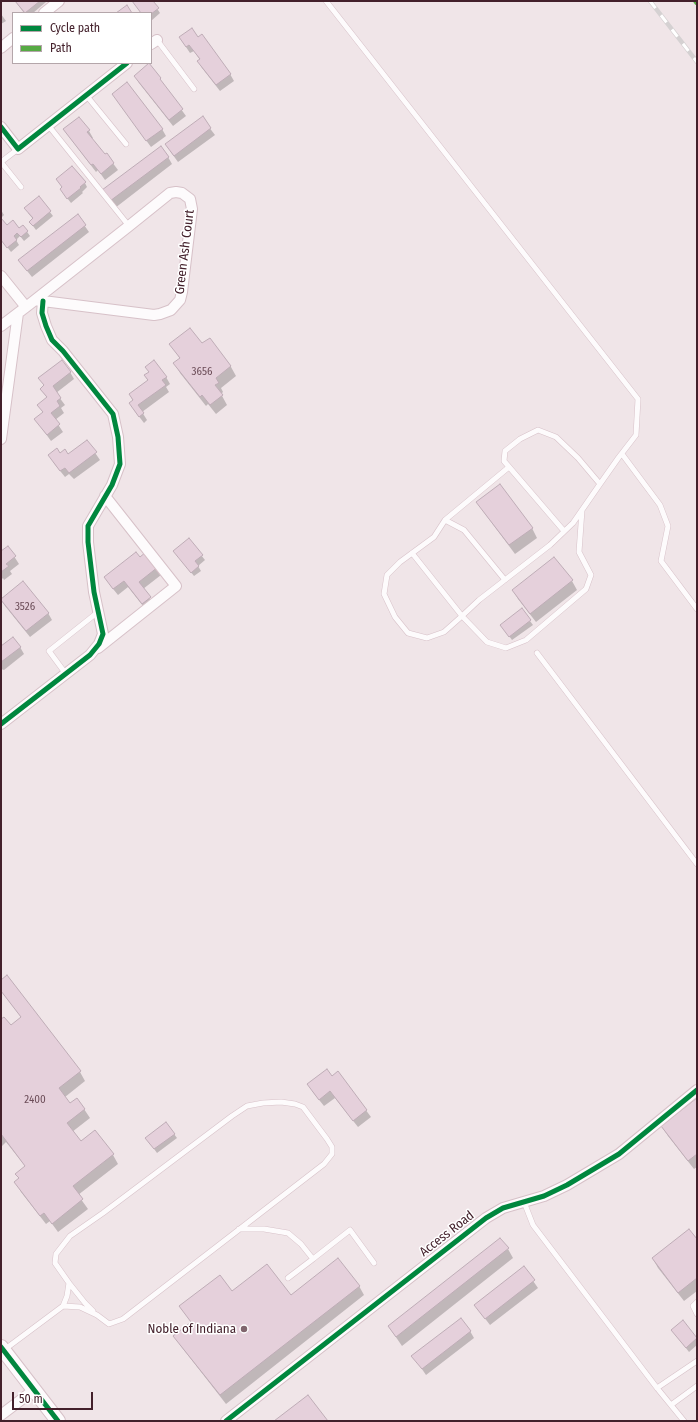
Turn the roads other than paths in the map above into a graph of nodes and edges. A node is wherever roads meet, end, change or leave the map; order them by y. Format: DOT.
graph roads {
  1 [pos="59,1"];
  2 [pos="326,1"];
  3 [pos="45,12"];
  4 [pos="12,39"];
  5 [pos="154,42"];
  6 [pos="1,48"];
  7 [pos="126,64"];
  8 [pos="194,89"];
  9 [pos="86,95"];
  10 [pos="48,125"];
  11 [pos="1,127"];
  12 [pos="126,144"];
  13 [pos="18,149"];
  14 [pos="21,187"];
  15 [pos="128,226"];
  16 [pos="1,276"];
  17 [pos="39,300"];
  18 [pos="22,310"];
  19 [pos="1,326"];
  20 [pos="1,439"];
  21 [pos="622,454"];
  22 [pos="509,467"];
  23 [pos="600,484"];
  24 [pos="105,496"];
  25 [pos="582,510"];
  26 [pos="445,520"];
  27 [pos="564,531"];
  28 [pos="412,553"];
  29 [pos="505,580"];
  30 [pos="697,609"];
  31 [pos="98,612"];
  32 [pos="462,616"];
  33 [pos="95,650"];
  34 [pos="537,653"];
  35 [pos="66,674"];
  36 [pos="1,724"];
  37 [pos="697,864"];
  38 [pos="697,1090"];
  39 [pos="524,1202"];
  40 [pos="240,1229"];
  41 [pos="313,1259"];
  42 [pos="374,1263"];
  43 [pos="288,1278"];
  44 [pos="69,1283"];
  45 [pos="697,1302"];
  46 [pos="63,1306"];
  47 [pos="697,1314"];
  48 [pos="97,1315"];
  49 [pos="2,1349"];
  50 [pos="697,1361"];
  51 [pos="697,1386"];
  52 [pos="657,1388"];
  53 [pos="34,1390"];
  54 [pos="671,1405"];
  55 [pos="1,1415"];
  56 [pos="58,1421"];
  57 [pos="226,1421"];
  58 [pos="684,1421"];
  1 -- 3 [label="street"];
  2 -- 21 [label="lane"];
  4 -- 6 [label="street"];
  5 -- 8 [label="lane"];
  7 -- 9 [label="street"];
  9 -- 10 [label="street"];
  9 -- 12 [label="lane"];
  10 -- 13 [label="street"];
  10 -- 15 [label="lane"];
  11 -- 13 [label="street"];
  13 -- 14 [label="lane"];
  15 -- 17 [label="street, Green Ash Court"];
  15 -- 17 [label="street, Green Ash Court"];
  16 -- 18 [label="street"];
  17 -- 18 [label="street, Green Ash Court"];
  17 -- 24 [label="street"];
  18 -- 19 [label="street, Green Ash Court"];
  18 -- 20 [label="street"];
  21 -- 23 [label="lane"];
  21 -- 30 [label="lane"];
  22 -- 23 [label="lane"];
  22 -- 26 [label="lane"];
  22 -- 27 [label="lane"];
  23 -- 25 [label="lane"];
  24 -- 31 [label="street"];
  24 -- 33 [label="street"];
  25 -- 27 [label="lane"];
  25 -- 32 [label="lane"];
  26 -- 28 [label="lane"];
  26 -- 29 [label="lane"];
  27 -- 29 [label="lane"];
  28 -- 32 [label="lane"];
  28 -- 32 [label="lane"];
  29 -- 32 [label="lane"];
  31 -- 33 [label="street"];
  31 -- 35 [label="lane"];
  33 -- 35 [label="street"];
  34 -- 37 [label="lane"];
  35 -- 36 [label="street"];
  38 -- 39 [label="street, Access Road"];
  39 -- 52 [label="lane"];
  39 -- 57 [label="street, Access Road"];
  40 -- 41 [label="lane"];
  40 -- 44 [label="lane"];
  40 -- 48 [label="lane"];
  41 -- 42 [label="lane"];
  41 -- 43 [label="lane"];
  44 -- 46 [label="lane"];
  44 -- 48 [label="lane"];
  45 -- 47 [label="lane"];
  46 -- 48 [label="lane"];
  46 -- 49 [label="lane"];
  49 -- 53 [label="street"];
  50 -- 52 [label="lane"];
  51 -- 54 [label="lane"];
  52 -- 54 [label="lane"];
  53 -- 55 [label="street"];
  53 -- 56 [label="street"];
  54 -- 58 [label="lane"];
}
